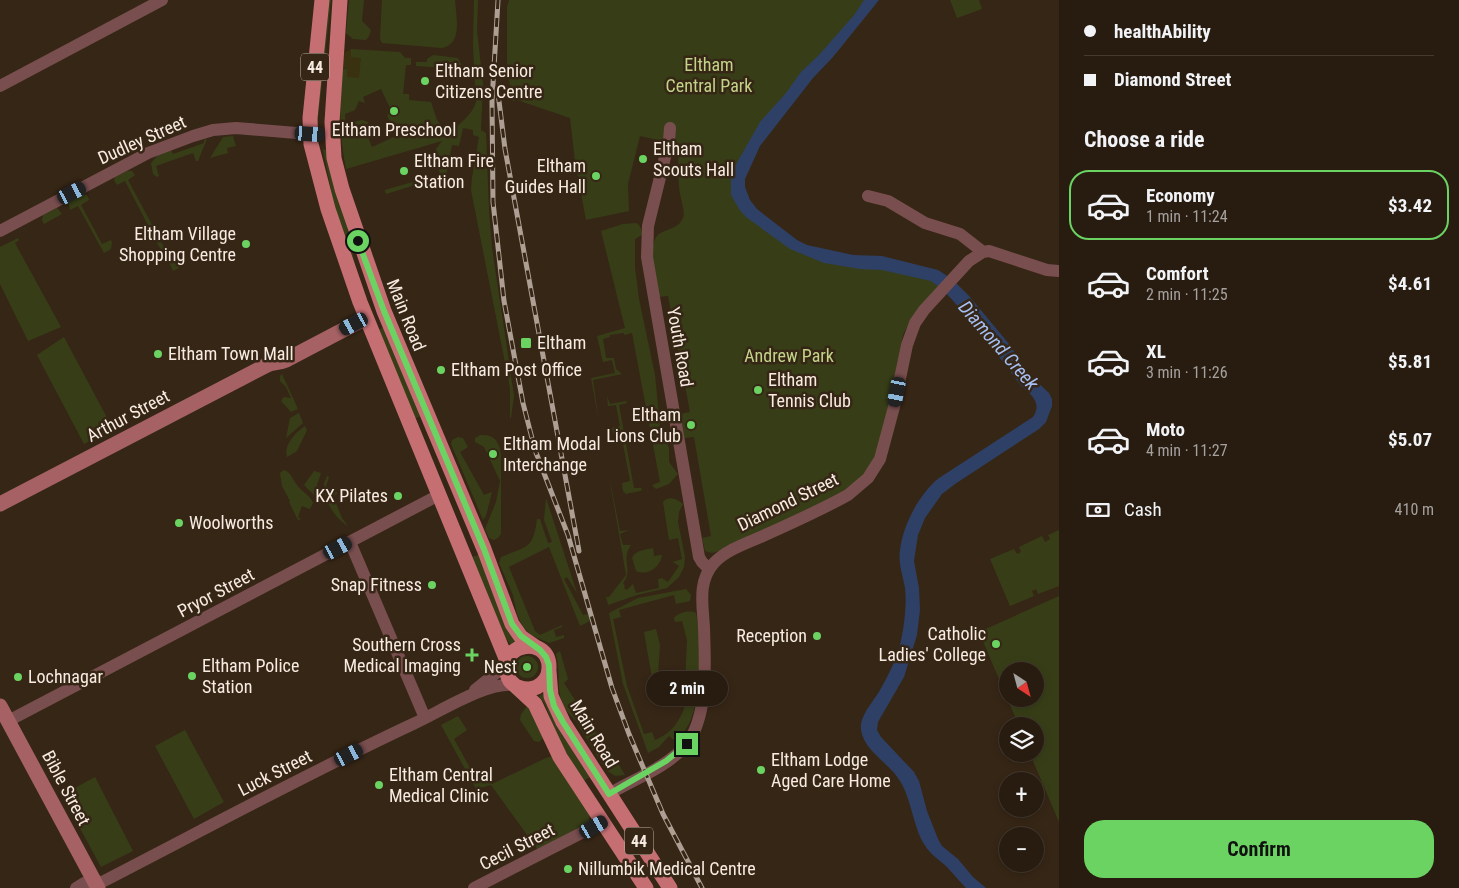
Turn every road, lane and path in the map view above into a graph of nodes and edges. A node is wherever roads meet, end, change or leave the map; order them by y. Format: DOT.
graph roads {
  1 [pos="162,0"];
  2 [pos="322,0"];
  3 [pos="340,0"];
  4 [pos="0,86"];
  5 [pos="670,128"];
  6 [pos="310,134"];
  7 [pos="332,136"];
  8 [pos="868,196"];
  9 [pos="0,230"];
  10 [pos="983,252"];
  11 [pos="1059,272"];
  12 [pos="380,300"];
  13 [pos="360,302"];
  14 [pos="366,318"];
  15 [pos="274,362"];
  16 [pos="436,437"];
  17 [pos="431,474"];
  18 [pos="439,495"];
  19 [pos="0,504"];
  20 [pos="457,536"];
  21 [pos="350,542"];
  22 [pos="484,549"];
  23 [pos="709,569"];
  24 [pos="536,648"];
  25 [pos="506,663"];
  26 [pos="549,669"];
  27 [pos="516,686"];
  28 [pos="470,696"];
  29 [pos="0,706"];
  30 [pos="425,718"];
  31 [pos="8,721"];
  32 [pos="609,794"];
  33 [pos="592,805"];
  34 [pos="620,812"];
  35 [pos="603,822"];
  36 [pos="95,886"];
  37 [pos="76,888"];
  38 [pos="474,888"];
  39 [pos="646,888"];
  40 [pos="670,888"];
  1 -- 4 [label="street"];
  2 -- 6 [label="main road, 44"];
  3 -- 7 [label="main road, Main Road / 44"];
  5 -- 23 [label="street, Youth Road"];
  6 -- 7 [label="main road"];
  6 -- 9 [label="street, Dudley Street"];
  6 -- 13 [label="main road, 44"];
  7 -- 12 [label="main road, Main Road / 44"];
  8 -- 10 [label="street"];
  10 -- 11 [label="street"];
  10 -- 23 [label="street, Diamond Street"];
  12 -- 14 [label="main road"];
  12 -- 16 [label="main road, Main Road / 44"];
  13 -- 14 [label="main road, 44"];
  13 -- 15 [label="street, Arthur Street"];
  14 -- 15 [label="street, Arthur Street"];
  14 -- 17 [label="main road, 44"];
  15 -- 19 [label="street, Arthur Street"];
  16 -- 17 [label="main road"];
  16 -- 22 [label="main road, Main Road / 44"];
  17 -- 18 [label="main road, 44"];
  18 -- 20 [label="main road, 44"];
  18 -- 21 [label="street, Pryor Street"];
  20 -- 22 [label="main road"];
  20 -- 25 [label="main road, 44"];
  21 -- 30 [label="street"];
  21 -- 31 [label="street, Pryor Street"];
  22 -- 24 [label="main road, Main Road / 44"];
  23 -- 32 [label="street"];
  24 -- 25 [label="main road"];
  24 -- 26 [label="main road, 44"];
  25 -- 27 [label="main road, 44"];
  25 -- 28 [label="street, Luck Street"];
  26 -- 27 [label="main road"];
  26 -- 32 [label="main road, Main Road / 44"];
  27 -- 28 [label="street, Luck Street"];
  27 -- 33 [label="main road, Main Road / 44"];
  28 -- 30 [label="street, Luck Street"];
  29 -- 31 [label="street, Bible Street"];
  30 -- 36 [label="street, Luck Street"];
  31 -- 36 [label="street, Bible Street"];
  32 -- 33 [label="main road"];
  32 -- 34 [label="main road, Main Road / 44"];
  33 -- 35 [label="main road, Main Road / 44"];
  34 -- 35 [label="main road"];
  34 -- 40 [label="main road, Main Road / 44"];
  35 -- 38 [label="street, Cecil Street"];
  35 -- 39 [label="main road, Main Road / 44"];
  36 -- 37 [label="street, Luck Street"];
}
